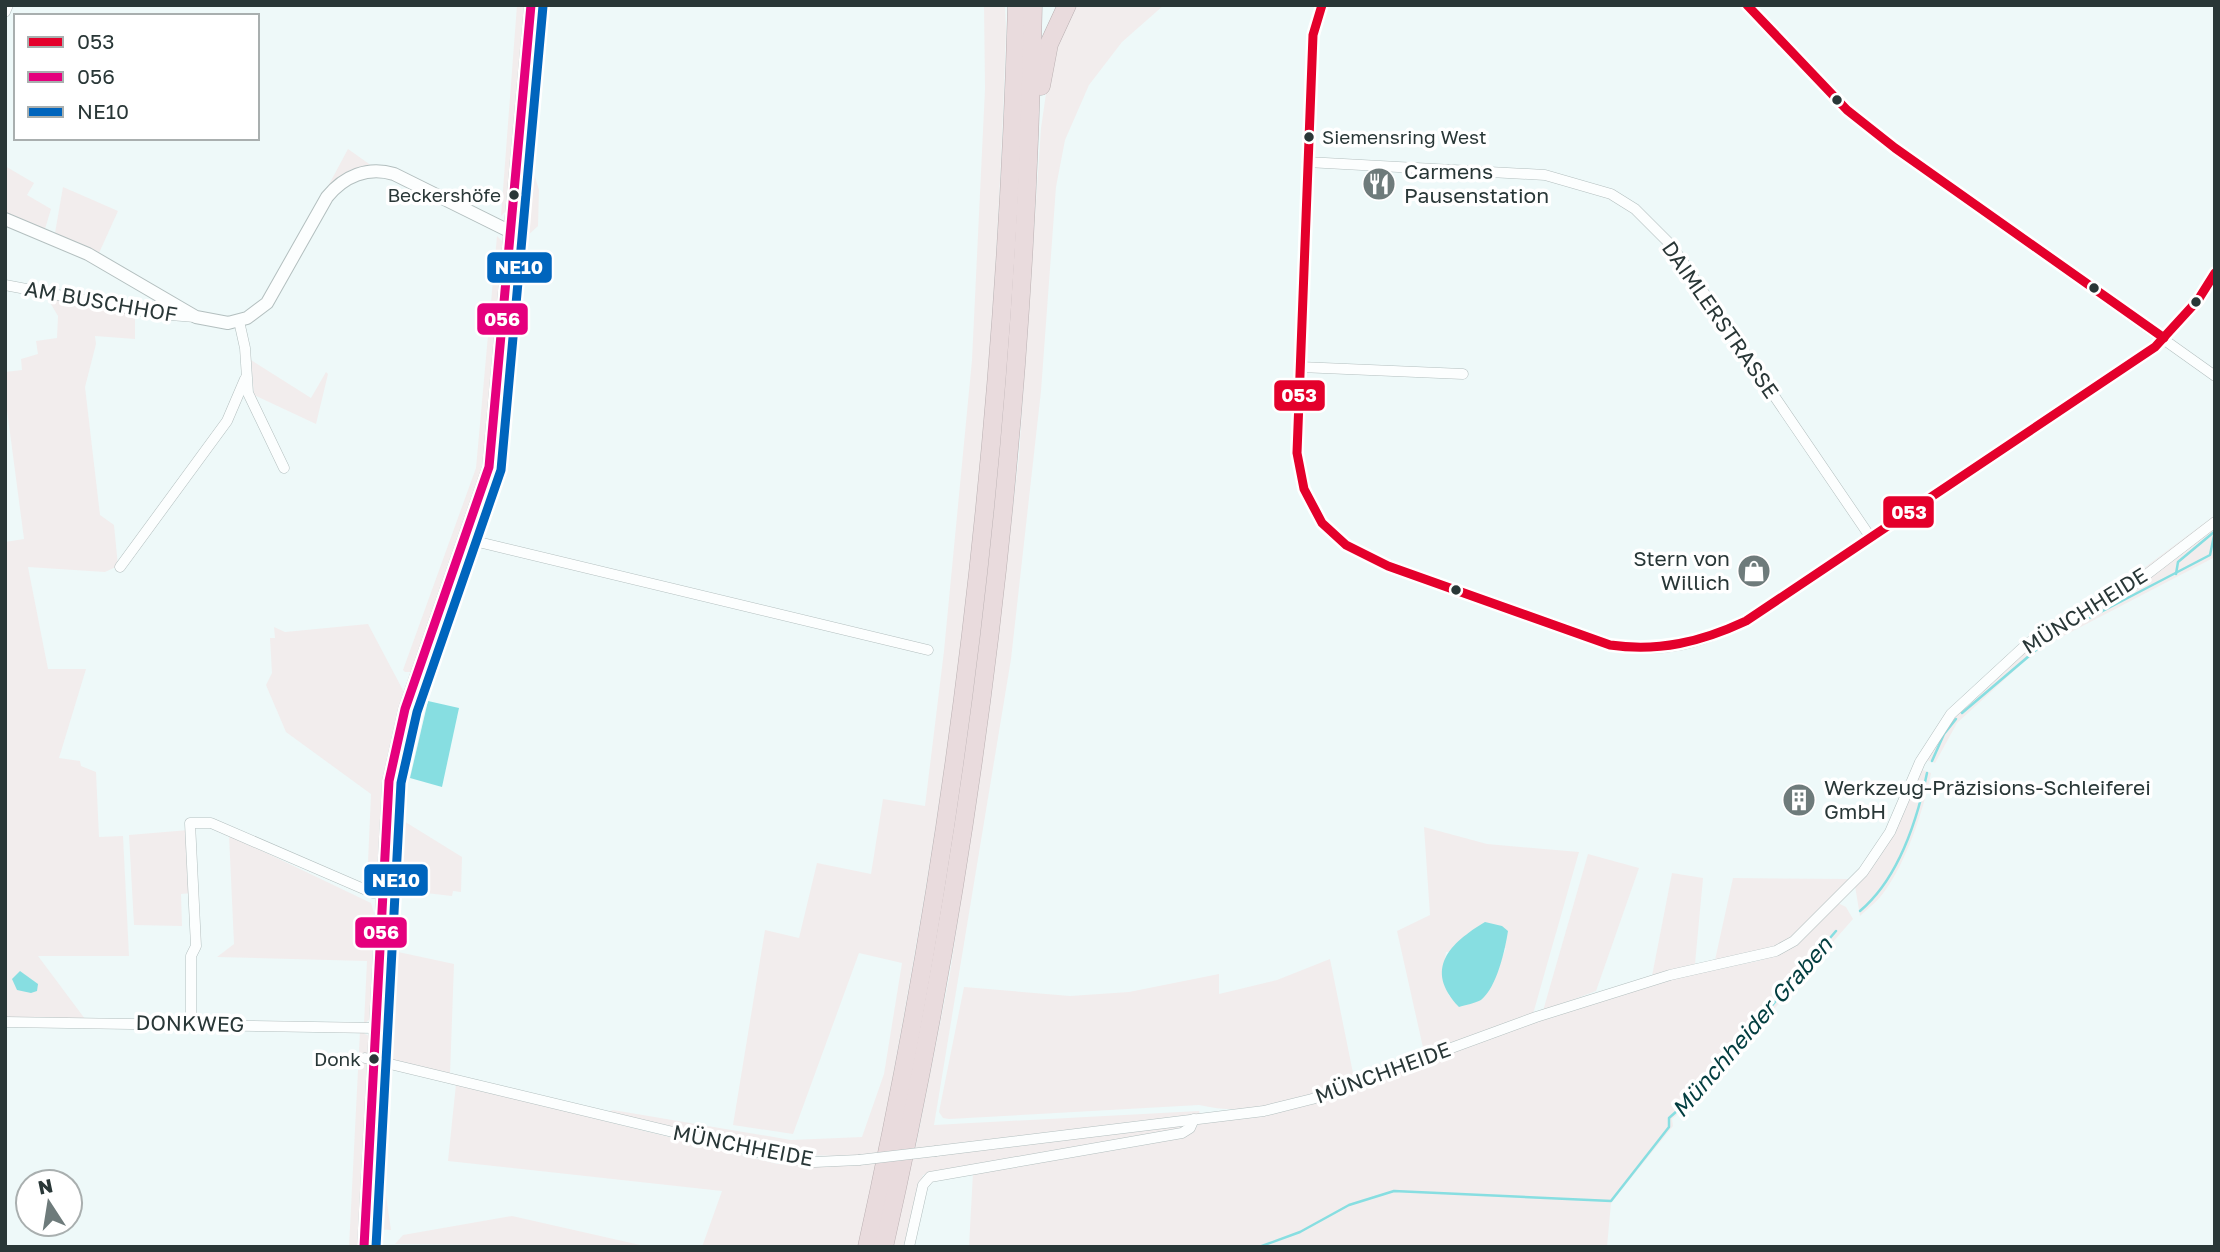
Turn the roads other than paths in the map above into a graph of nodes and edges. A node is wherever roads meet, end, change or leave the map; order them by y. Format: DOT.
graph roads {
  1 [pos="8,5"];
  2 [pos="531,5"];
  3 [pos="1009,5"];
  4 [pos="1017,5"];
  5 [pos="1033,5"];
  6 [pos="1067,5"];
  7 [pos="1322,5"];
  8 [pos="1747,5"];
  9 [pos="5,12"];
  10 [pos="1014,91"];
  11 [pos="1029,144"];
  12 [pos="1307,162"];
  13 [pos="5,219"];
  14 [pos="511,232"];
  15 [pos="2215,273"];
  16 [pos="5,285"];
  17 [pos="196,317"];
  18 [pos="239,321"];
  19 [pos="2164,338"];
  20 [pos="1300,367"];
  21 [pos="1463,374"];
  22 [pos="2215,376"];
  23 [pos="245,379"];
  24 [pos="284,468"];
  25 [pos="2215,523"];
  26 [pos="1871,538"];
  27 [pos="466,540"];
  28 [pos="120,567"];
  29 [pos="928,650"];
  30 [pos="382,894"];
  31 [pos="5,1022"];
  32 [pos="191,1024"];
  33 [pos="375,1028"];
  34 [pos="369,1059"];
  35 [pos="1194,1119"];
  36 [pos="364,1247"];
  37 [pos="867,1247"];
  38 [pos="884,1247"];
  39 [pos="909,1247"];
  1 -- 9 [label="street"];
  2 -- 14 [label="street"];
  3 -- 10 [label="highway"];
  4 -- 10 [label="highway"];
  5 -- 11 [label="highway"];
  6 -- 11 [label="highway"];
  7 -- 12 [label="street"];
  8 -- 19 [label="street"];
  10 -- 37 [label="highway"];
  11 -- 38 [label="highway"];
  12 -- 20 [label="street"];
  12 -- 26 [label="street, DAIMLERSTRASSE"];
  13 -- 17 [label="street"];
  14 -- 18 [label="street"];
  14 -- 27 [label="street"];
  15 -- 19 [label="street"];
  16 -- 17 [label="street, AM BUSCHHOF"];
  17 -- 18 [label="street"];
  18 -- 23 [label="street"];
  19 -- 22 [label="street"];
  19 -- 26 [label="street"];
  20 -- 21 [label="street"];
  20 -- 26 [label="street"];
  23 -- 24 [label="street"];
  23 -- 28 [label="street"];
  25 -- 35 [label="street, MÜNCHHEIDE"];
  27 -- 29 [label="street"];
  27 -- 30 [label="street"];
  30 -- 32 [label="street"];
  30 -- 33 [label="street"];
  31 -- 32 [label="street, DONKWEG"];
  32 -- 33 [label="street, DONKWEG"];
  33 -- 34 [label="street"];
  34 -- 35 [label="street, MÜNCHHEIDE, bridge"];
  34 -- 36 [label="street"];
  35 -- 39 [label="street"];
}
